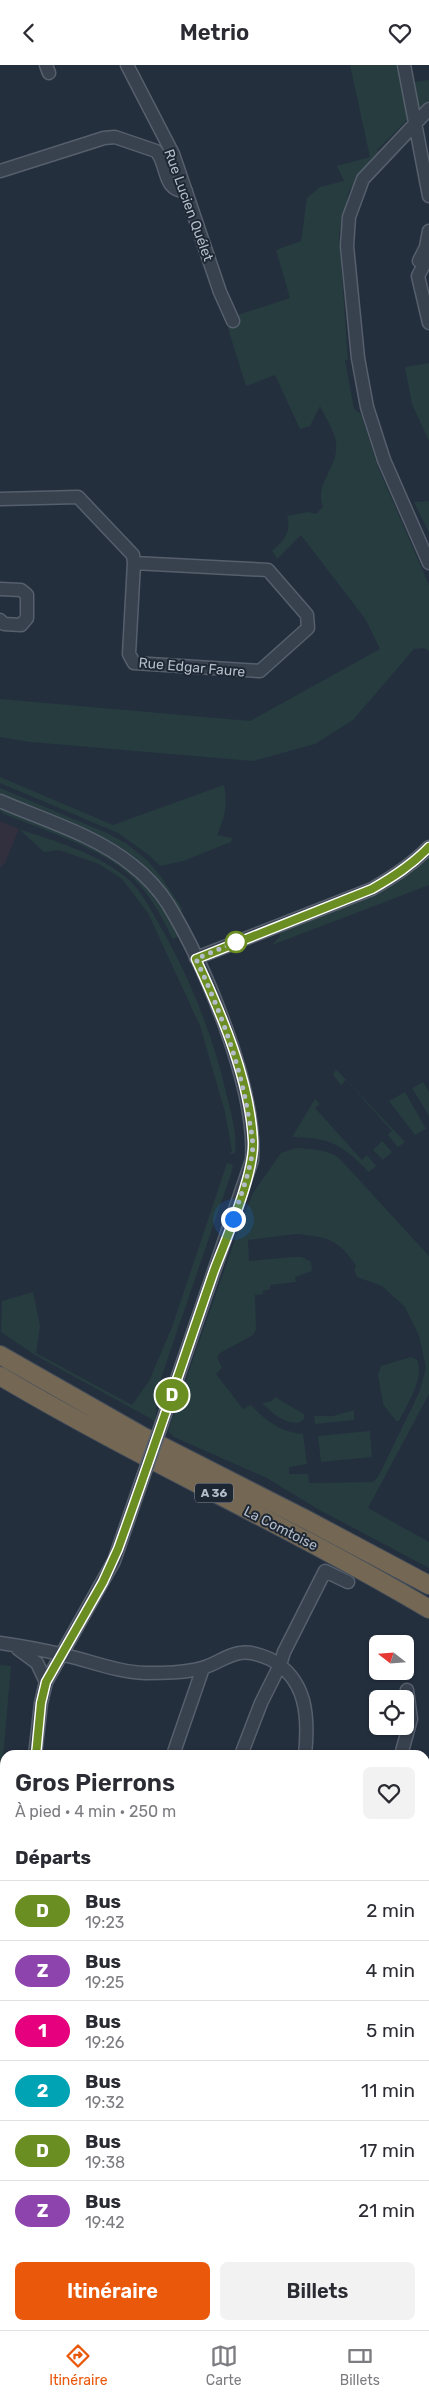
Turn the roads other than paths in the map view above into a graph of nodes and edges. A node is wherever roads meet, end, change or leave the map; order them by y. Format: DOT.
graph roads {
  1 [pos="127,65"];
  2 [pos="404,65"];
  3 [pos="429,109"];
  4 [pos="416,123"];
  5 [pos="0,171"];
  6 [pos="186,191"];
  7 [pos="429,196"];
  8 [pos="429,231"];
  9 [pos="428,254"];
  10 [pos="233,321"];
  11 [pos="429,323"];
  12 [pos="0,499"];
  13 [pos="134,563"];
  14 [pos="429,563"];
  15 [pos="0,589"];
  16 [pos="0,620"];
  17 [pos="0,801"];
  18 [pos="429,847"];
  19 [pos="196,959"];
  20 [pos="0,1355"];
  21 [pos="0,1376"];
  22 [pos="348,1582"];
  23 [pos="429,1585"];
  24 [pos="429,1609"];
  25 [pos="5,1644"];
  26 [pos="62,1654"];
  27 [pos="280,1665"];
  28 [pos="203,1668"];
  29 [pos="178,1671"];
  30 [pos="46,1682"];
  31 [pos="193,1698"];
  32 [pos="407,1735"];
  33 [pos="36,1750"];
  34 [pos="175,1750"];
  35 [pos="243,1750"];
  36 [pos="305,1750"];
  37 [pos="402,1750"];
  1 -- 6 [label="street, Rue Lucien Quélet"];
  2 -- 4 [label="street"];
  3 -- 4 [label="street"];
  4 -- 7 [label="street"];
  4 -- 14 [label="street"];
  5 -- 6 [label="street"];
  6 -- 10 [label="street, Rue Lucien Quélet"];
  8 -- 9 [label="street"];
  9 -- 11 [label="street"];
  12 -- 13 [label="street"];
  13 -- 13 [label="street, Rue Edgar Faure"];
  15 -- 16 [label="street"];
  17 -- 19 [label="street"];
  18 -- 19 [label="street"];
  19 -- 26 [label="street, bridge"];
  20 -- 23 [label="highway, La Comtoise / A 36"];
  21 -- 24 [label="highway, La Comtoise / A 36"];
  22 -- 27 [label="street"];
  25 -- 26 [label="street"];
  25 -- 30 [label="street"];
  26 -- 29 [label="street"];
  26 -- 30 [label="street"];
  27 -- 28 [label="street"];
  27 -- 35 [label="street"];
  27 -- 36 [label="street"];
  28 -- 29 [label="street"];
  28 -- 31 [label="street"];
  29 -- 31 [label="street"];
  30 -- 33 [label="street"];
  31 -- 34 [label="street"];
  32 -- 37 [label="street"];
}
